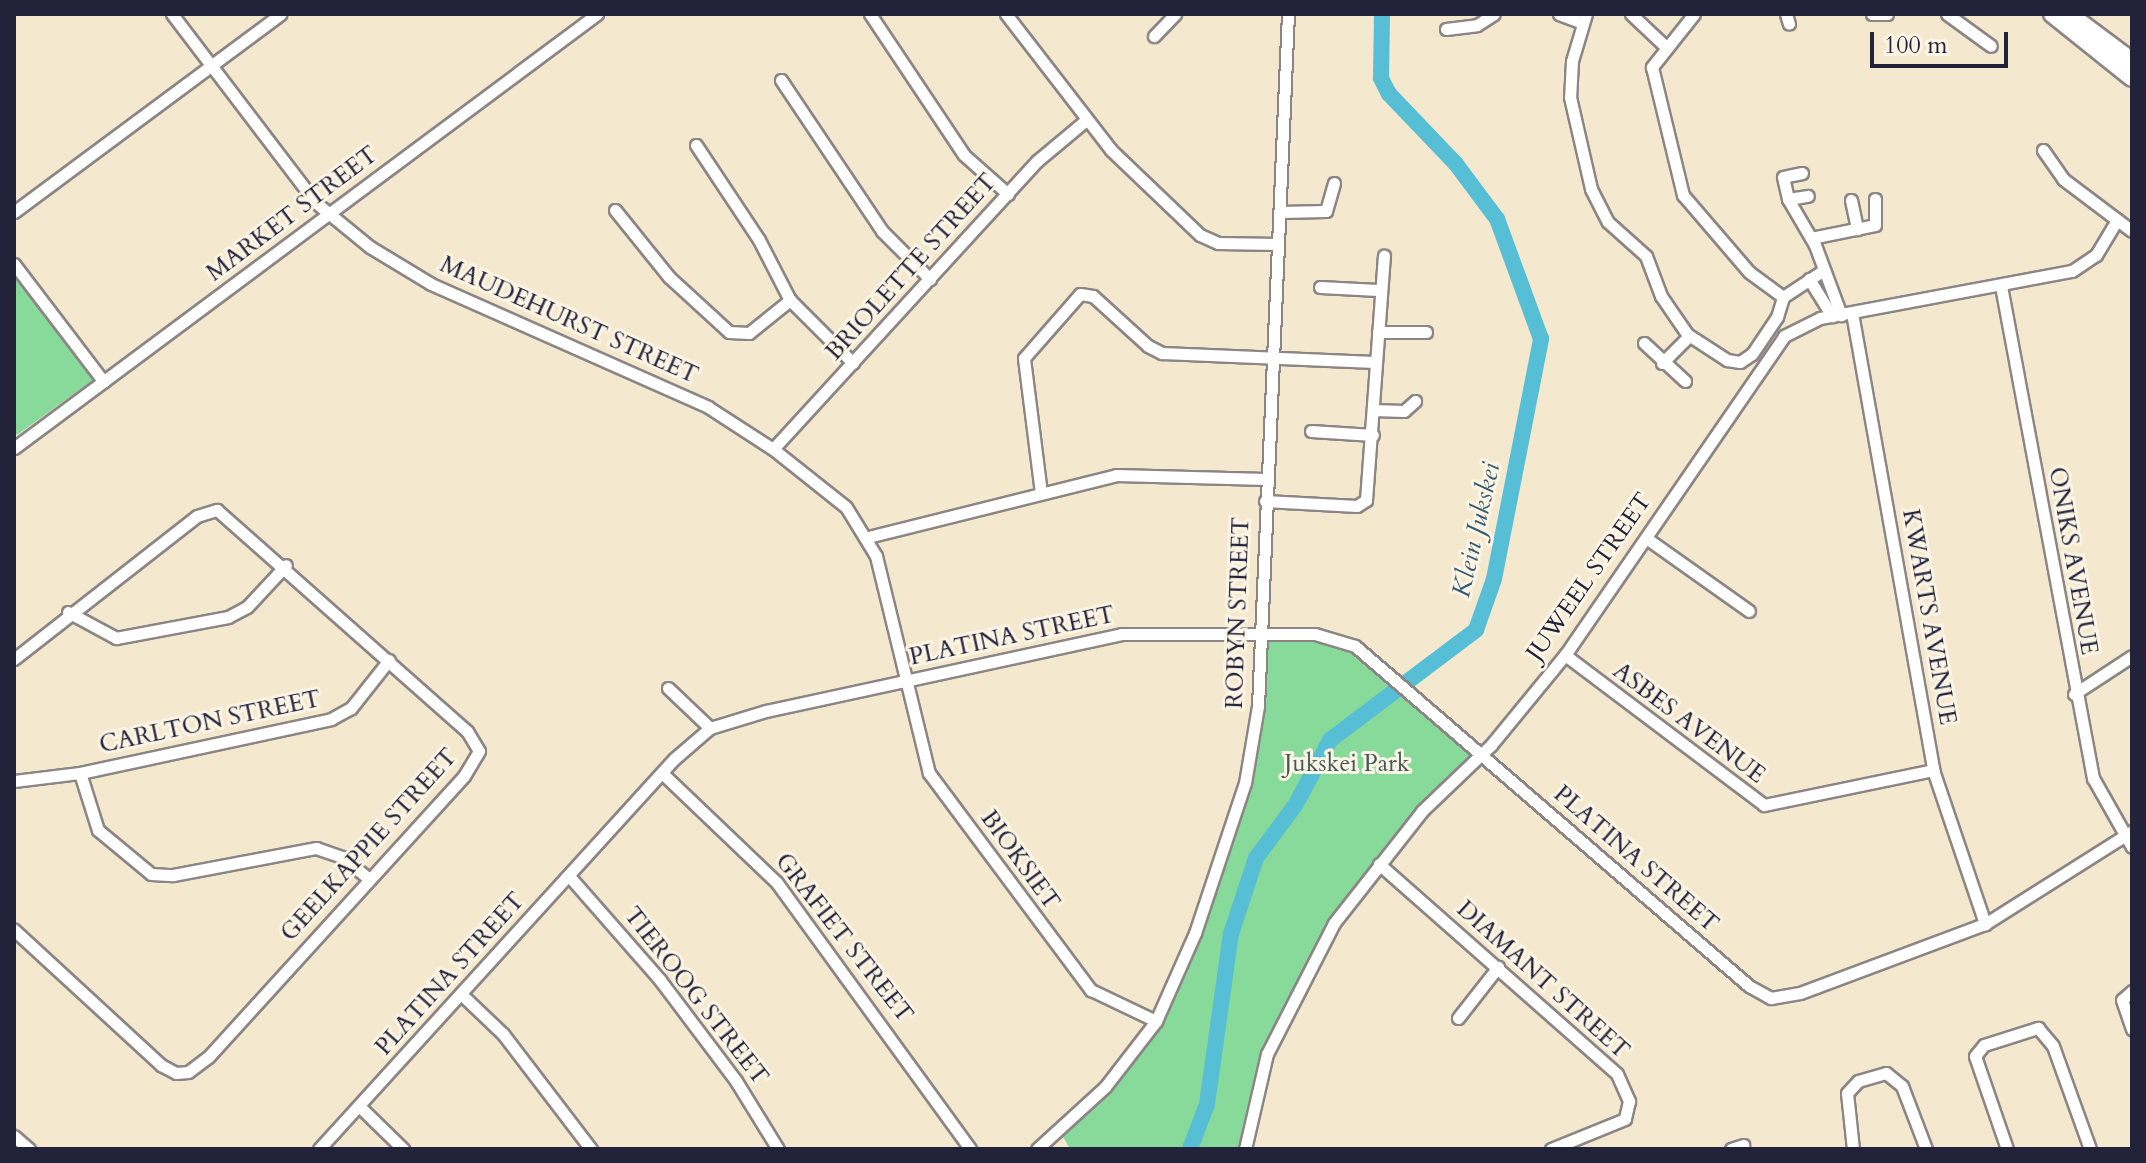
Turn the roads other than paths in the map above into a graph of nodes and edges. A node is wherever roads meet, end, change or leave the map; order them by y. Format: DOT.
graph roads {
  1 [pos="172,14"];
  2 [pos="281,14"];
  3 [pos="597,14"];
  4 [pos="870,14"];
  5 [pos="1006,14"];
  6 [pos="1175,14"];
  7 [pos="1288,14"];
  8 [pos="1494,14"];
  9 [pos="1559,14"];
  10 [pos="1631,14"];
  11 [pos="1694,14"];
  12 [pos="1947,14"];
  13 [pos="2052,14"];
  14 [pos="2069,14"];
  15 [pos="1584,18"];
  16 [pos="1446,29"];
  17 [pos="1154,36"];
  18 [pos="1991,46"];
  19 [pos="1666,47"];
  20 [pos="2132,61"];
  21 [pos="210,66"];
  22 [pos="2132,78"];
  23 [pos="781,80"];
  24 [pos="1086,120"];
  25 [pos="696,145"];
  26 [pos="2043,150"];
  27 [pos="1802,173"];
  28 [pos="1334,183"];
  29 [pos="1008,194"];
  30 [pos="1808,196"];
  31 [pos="1788,199"];
  32 [pos="1875,199"];
  33 [pos="1851,200"];
  34 [pos="615,210"];
  35 [pos="14,212"];
  36 [pos="1279,212"];
  37 [pos="326,215"];
  38 [pos="2117,220"];
  39 [pos="1857,229"];
  40 [pos="2132,231"];
  41 [pos="1811,238"];
  42 [pos="1278,244"];
  43 [pos="1384,256"];
  44 [pos="14,264"];
  45 [pos="1824,270"];
  46 [pos="930,279"];
  47 [pos="1809,279"];
  48 [pos="2001,286"];
  49 [pos="1320,287"];
  50 [pos="1378,290"];
  51 [pos="1783,297"];
  52 [pos="790,300"];
  53 [pos="1836,316"];
  54 [pos="1378,332"];
  55 [pos="1426,332"];
  56 [pos="1689,336"];
  57 [pos="1644,343"];
  58 [pos="1271,358"];
  59 [pos="1375,362"];
  60 [pos="853,363"];
  61 [pos="1662,363"];
  62 [pos="1685,381"];
  63 [pos="104,382"];
  64 [pos="1415,401"];
  65 [pos="1373,410"];
  66 [pos="1311,431"];
  67 [pos="1373,435"];
  68 [pos="14,448"];
  69 [pos="773,449"];
  70 [pos="1266,479"];
  71 [pos="1041,493"];
  72 [pos="1265,501"];
  73 [pos="868,537"];
  74 [pos="1646,538"];
  75 [pos="286,565"];
  76 [pos="1749,611"];
  77 [pos="68,612"];
  78 [pos="1261,633"];
  79 [pos="1565,655"];
  80 [pos="2132,656"];
  81 [pos="14,659"];
  82 [pos="389,660"];
  83 [pos="904,681"];
  84 [pos="668,688"];
  85 [pos="2074,694"];
  86 [pos="710,728"];
  87 [pos="1482,754"];
  88 [pos="1933,770"];
  89 [pos="80,773"];
  90 [pos="662,773"];
  91 [pos="14,781"];
  92 [pos="2128,833"];
  93 [pos="2132,847"];
  94 [pos="1379,864"];
  95 [pos="569,876"];
  96 [pos="369,879"];
  97 [pos="1985,924"];
  98 [pos="14,930"];
  99 [pos="1498,967"];
  100 [pos="2132,991"];
  101 [pos="461,994"];
  102 [pos="1458,1018"];
  103 [pos="1156,1021"];
  104 [pos="2132,1029"];
  105 [pos="359,1106"];
  106 [pos="14,1136"];
  107 [pos="29,1149"];
  108 [pos="319,1149"];
  109 [pos="403,1149"];
  110 [pos="591,1149"];
  111 [pos="778,1149"];
  112 [pos="970,1149"];
  113 [pos="1037,1149"];
  114 [pos="1245,1149"];
  115 [pos="1551,1149"];
  116 [pos="1853,1149"];
  117 [pos="1926,1149"];
  118 [pos="2007,1149"];
  119 [pos="2090,1149"];
  1 -- 21 [label="street, MAUDEHURST STREET"];
  2 -- 21 [label="street"];
  3 -- 37 [label="street, MARKET STREET"];
  4 -- 29 [label="street"];
  5 -- 24 [label="street"];
  6 -- 17 [label="street"];
  7 -- 36 [label="street, ROBYN STREET"];
  8 -- 16 [label="street"];
  9 -- 15 [label="street"];
  10 -- 19 [label="street"];
  11 -- 19 [label="street"];
  12 -- 18 [label="street"];
  13 -- 22 [label="main road"];
  14 -- 20 [label="main road"];
  15 -- 56 [label="street"];
  19 -- 51 [label="street"];
  21 -- 35 [label="street"];
  21 -- 37 [label="street, MAUDEHURST STREET"];
  23 -- 46 [label="street"];
  24 -- 29 [label="street, BRIOLETTE STREET"];
  24 -- 42 [label="street"];
  25 -- 52 [label="street"];
  26 -- 38 [label="street"];
  27 -- 31 [label="street"];
  28 -- 36 [label="street"];
  29 -- 46 [label="street, BRIOLETTE STREET"];
  30 -- 31 [label="street"];
  31 -- 41 [label="street"];
  32 -- 39 [label="street"];
  33 -- 39 [label="street"];
  34 -- 52 [label="street"];
  36 -- 42 [label="street, ROBYN STREET"];
  37 -- 63 [label="street, MARKET STREET"];
  37 -- 69 [label="street, MAUDEHURST STREET"];
  38 -- 40 [label="street"];
  38 -- 48 [label="street, JUWEEL STREET"];
  39 -- 41 [label="street"];
  41 -- 45 [label="street"];
  42 -- 58 [label="street, ROBYN STREET"];
  43 -- 50 [label="street"];
  44 -- 63 [label="street"];
  45 -- 47 [label="street"];
  45 -- 53 [label="street"];
  46 -- 60 [label="street, BRIOLETTE STREET"];
  47 -- 51 [label="street"];
  47 -- 53 [label="street"];
  48 -- 53 [label="street, JUWEEL STREET"];
  48 -- 85 [label="street, ONIKS AVENUE"];
  49 -- 50 [label="street"];
  50 -- 54 [label="street"];
  51 -- 56 [label="street"];
  52 -- 60 [label="street"];
  53 -- 74 [label="street, JUWEEL STREET"];
  53 -- 88 [label="street, KWARTS AVENUE"];
  54 -- 55 [label="street"];
  54 -- 59 [label="street"];
  56 -- 61 [label="street"];
  57 -- 61 [label="street"];
  58 -- 59 [label="street"];
  58 -- 70 [label="street, ROBYN STREET"];
  58 -- 71 [label="street"];
  59 -- 65 [label="street"];
  60 -- 69 [label="street, BRIOLETTE STREET"];
  61 -- 62 [label="street"];
  63 -- 68 [label="street, MARKET STREET"];
  64 -- 65 [label="street"];
  65 -- 67 [label="street"];
  66 -- 67 [label="street"];
  67 -- 72 [label="street"];
  69 -- 73 [label="street, MAUDEHURST STREET"];
  70 -- 71 [label="street"];
  70 -- 72 [label="street, ROBYN STREET"];
  71 -- 73 [label="street"];
  72 -- 78 [label="street, ROBYN STREET"];
  73 -- 83 [label="street, MAUDEHURST STREET"];
  74 -- 76 [label="street"];
  74 -- 79 [label="street, JUWEEL STREET"];
  75 -- 77 [label="street"];
  75 -- 77 [label="street, GEELKAPPIE STREET"];
  75 -- 82 [label="street, GEELKAPPIE STREET"];
  77 -- 81 [label="street"];
  78 -- 83 [label="street, PLATINA STREET"];
  78 -- 87 [label="street, PLATINA STREET"];
  78 -- 103 [label="street, ROBYN STREET"];
  79 -- 87 [label="street, JUWEEL STREET"];
  79 -- 88 [label="street, ASBES AVENUE"];
  80 -- 85 [label="street"];
  82 -- 89 [label="street, CARLTON STREET"];
  82 -- 96 [label="street, GEELKAPPIE STREET"];
  83 -- 86 [label="street, PLATINA STREET"];
  83 -- 103 [label="street, BIOKSIET"];
  84 -- 86 [label="street"];
  85 -- 92 [label="street, ONIKS AVENUE"];
  86 -- 90 [label="street, PLATINA STREET"];
  87 -- 94 [label="street, JUWEEL STREET"];
  87 -- 97 [label="street, PLATINA STREET"];
  88 -- 97 [label="street, KWARTS AVENUE"];
  89 -- 91 [label="street, CARLTON STREET"];
  89 -- 96 [label="street"];
  90 -- 95 [label="street, PLATINA STREET"];
  90 -- 112 [label="street, GRAFIET STREET"];
  92 -- 93 [label="street, ONIKS AVENUE"];
  92 -- 97 [label="street"];
  94 -- 99 [label="street, DIAMANT STREET"];
  94 -- 114 [label="street, JUWEEL STREET"];
  95 -- 101 [label="street, PLATINA STREET"];
  95 -- 111 [label="street, TIEROOG STREET"];
  96 -- 98 [label="street, GEELKAPPIE STREET"];
  99 -- 102 [label="street"];
  99 -- 115 [label="street, DIAMANT STREET"];
  100 -- 104 [label="street"];
  101 -- 105 [label="street, PLATINA STREET"];
  101 -- 110 [label="street"];
  103 -- 113 [label="street, ROBYN STREET"];
  105 -- 108 [label="street, PLATINA STREET"];
  105 -- 109 [label="street"];
  106 -- 107 [label="street"];
  116 -- 117 [label="street"];
  118 -- 119 [label="street"];
}
